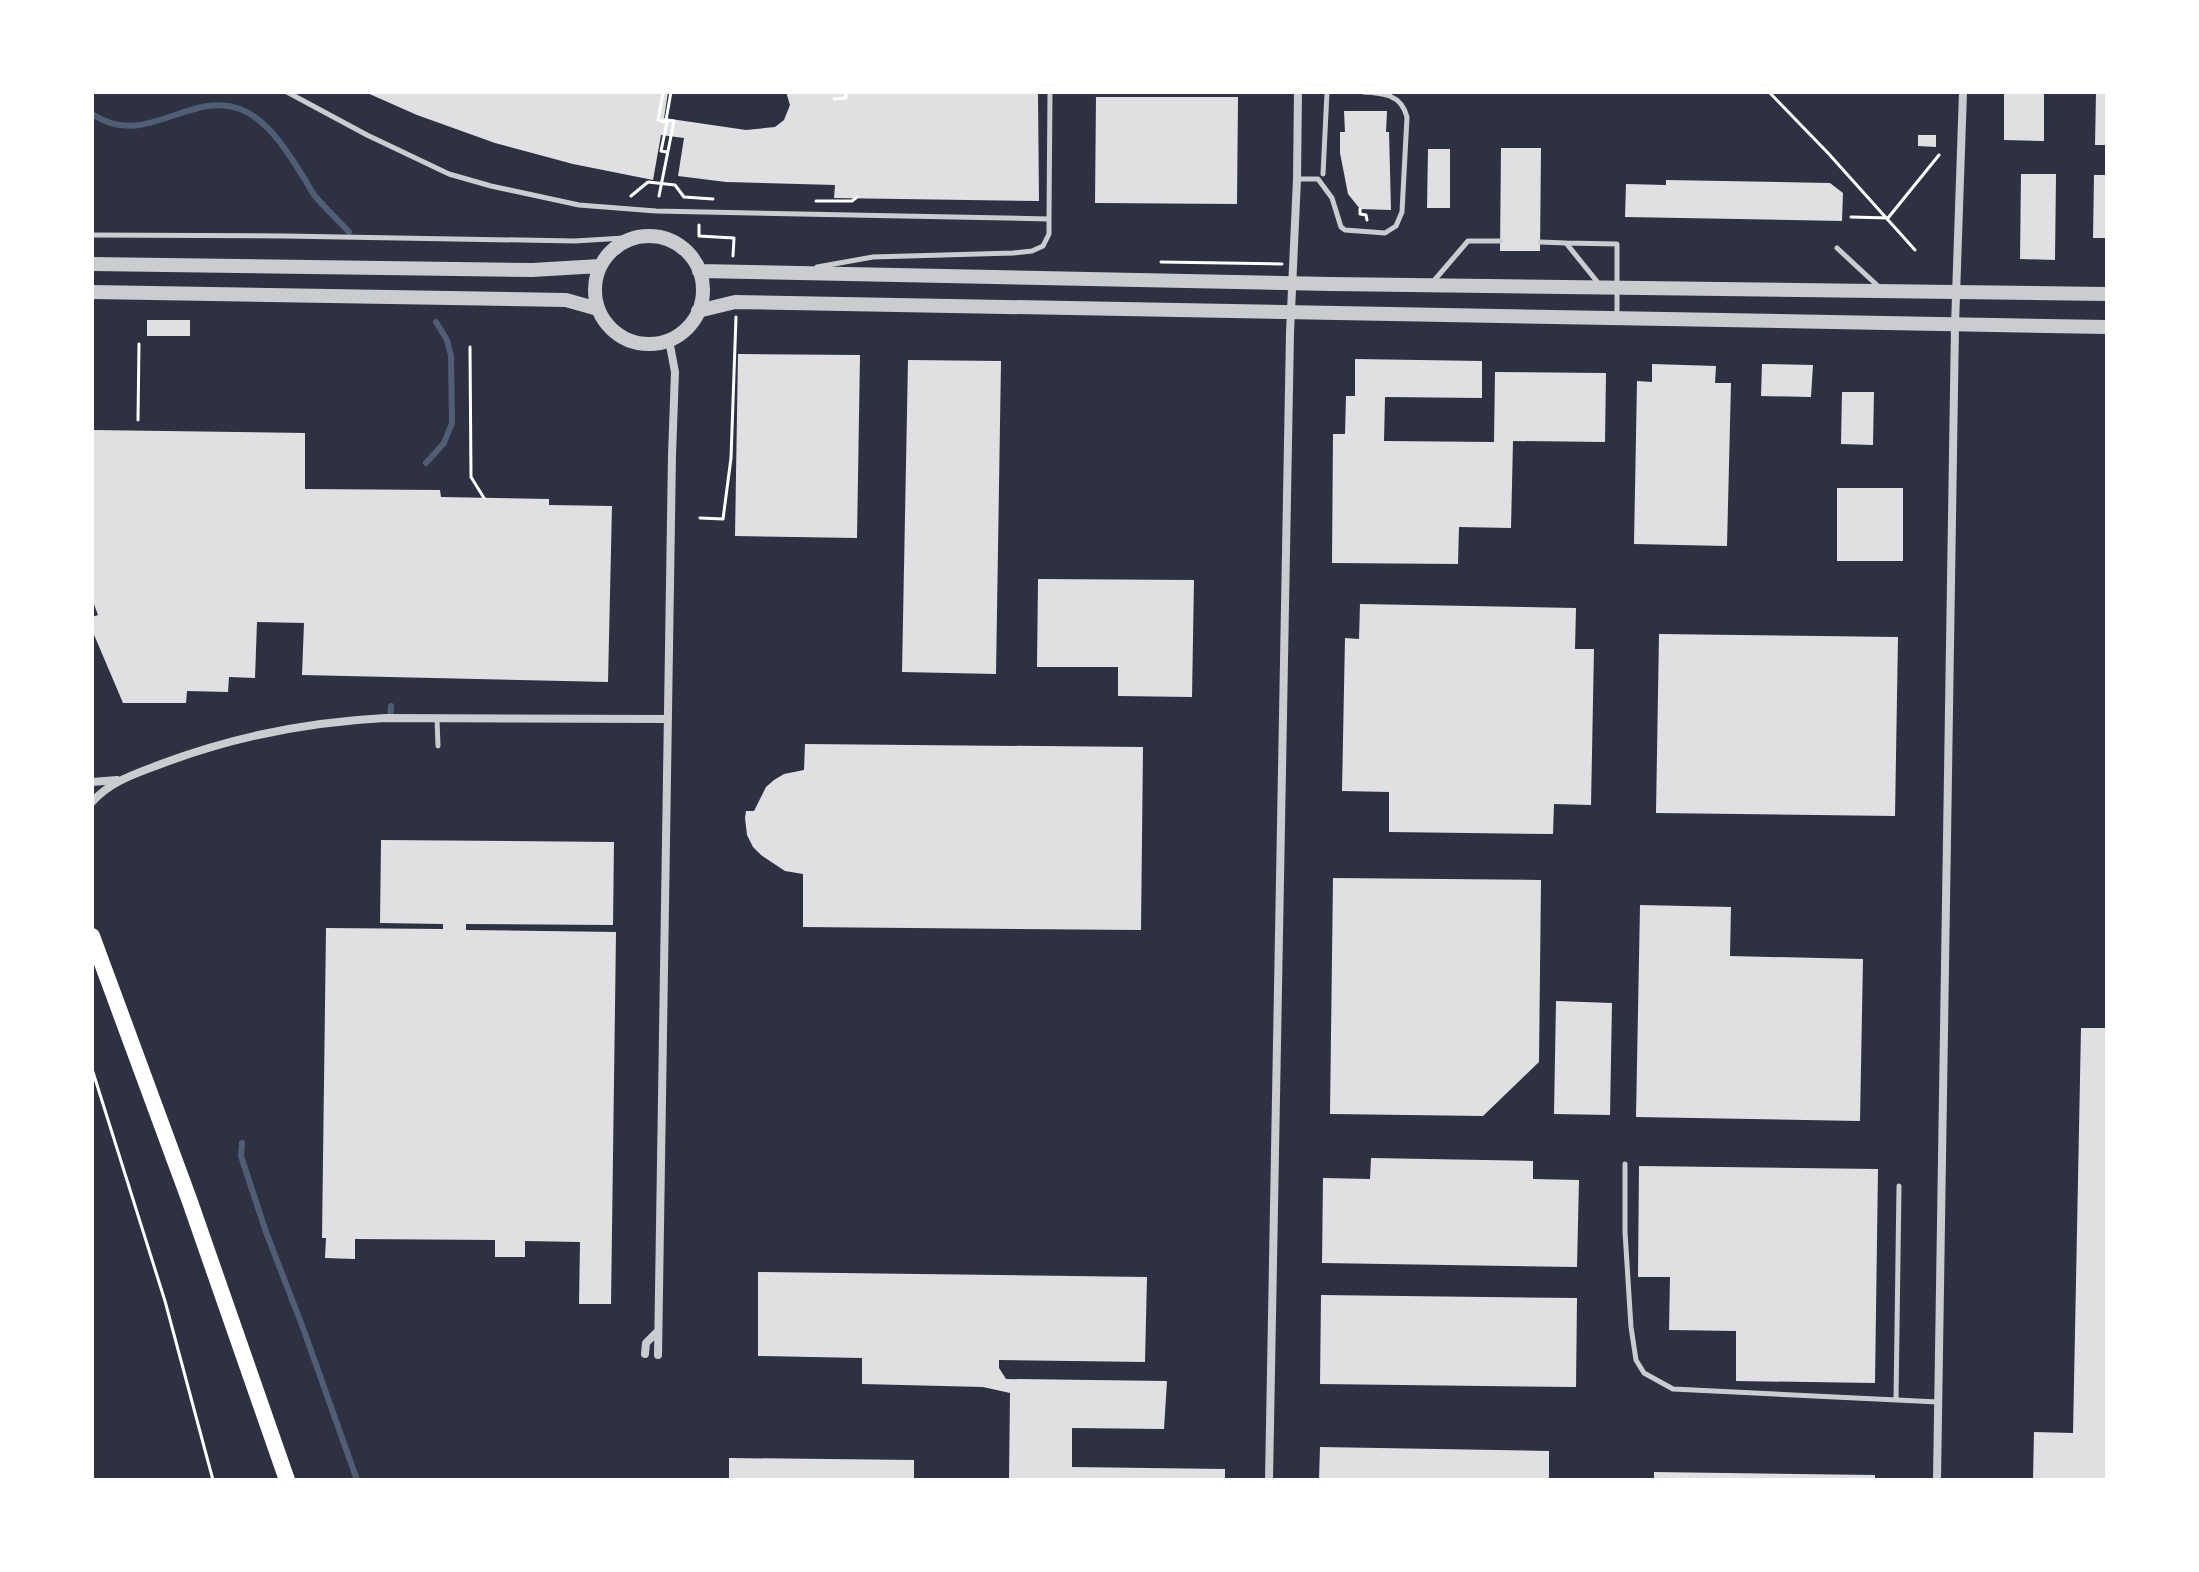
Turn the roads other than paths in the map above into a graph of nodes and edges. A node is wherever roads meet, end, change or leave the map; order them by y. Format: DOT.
graph roads {
  1 [pos="287,92"];
  2 [pos="1050,92"];
  3 [pos="1298,92"];
  4 [pos="1327,92"];
  5 [pos="1363,92"];
  6 [pos="1963,92"];
  7 [pos="1321,177"];
  8 [pos="1297,179"];
  9 [pos="1049,219"];
  10 [pos="92,235"];
  11 [pos="640,237"];
  12 [pos="1500,241"];
  13 [pos="1540,242"];
  14 [pos="1566,243"];
  15 [pos="1837,248"];
  16 [pos="92,264"];
  17 [pos="600,266"];
  18 [pos="699,271"];
  19 [pos="788,273"];
  20 [pos="1292,283"];
  21 [pos="1430,286"];
  22 [pos="1610,288"];
  23 [pos="1882,291"];
  24 [pos="92,292"];
  25 [pos="1956,292"];
  26 [pos="2107,294"];
  27 [pos="598,309"];
  28 [pos="698,311"];
  29 [pos="1291,312"];
  30 [pos="1617,319"];
  31 [pos="1955,325"];
  32 [pos="2107,327"];
  33 [pos="669,340"];
  34 [pos="437,718"];
  35 [pos="668,719"];
  36 [pos="438,746"];
  37 [pos="118,780"];
  38 [pos="92,782"];
  39 [pos="92,802"];
  40 [pos="93,936"];
  41 [pos="1625,1164"];
  42 [pos="1899,1186"];
  43 [pos="658,1331"];
  44 [pos="645,1354"];
  45 [pos="658,1355"];
  46 [pos="1896,1400"];
  47 [pos="1938,1402"];
  48 [pos="287,1480"];
  49 [pos="1269,1480"];
  50 [pos="1937,1480"];
  1 -- 9 [label="lane"];
  2 -- 9 [label="lane"];
  3 -- 8 [label="street"];
  4 -- 7 [label="lane"];
  5 -- 7 [label="lane"];
  6 -- 25 [label="street"];
  7 -- 8 [label="lane"];
  8 -- 20 [label="street"];
  9 -- 19 [label="lane"];
  10 -- 11 [label="lane"];
  11 -- 17 [label="street"];
  11 -- 18 [label="street"];
  12 -- 21 [label="lane"];
  13 -- 14 [label="lane"];
  14 -- 22 [label="lane"];
  14 -- 22 [label="lane"];
  15 -- 23 [label="lane"];
  16 -- 17 [label="street"];
  17 -- 27 [label="street"];
  18 -- 19 [label="street"];
  18 -- 28 [label="street"];
  19 -- 20 [label="street"];
  20 -- 21 [label="street"];
  20 -- 29 [label="street"];
  21 -- 22 [label="street"];
  22 -- 23 [label="street"];
  22 -- 30 [label="lane"];
  23 -- 25 [label="street"];
  24 -- 27 [label="street"];
  25 -- 26 [label="street"];
  25 -- 31 [label="street"];
  27 -- 33 [label="street"];
  28 -- 29 [label="street"];
  28 -- 33 [label="street"];
  29 -- 30 [label="street"];
  29 -- 49 [label="street"];
  30 -- 31 [label="street"];
  31 -- 32 [label="street"];
  31 -- 47 [label="street"];
  33 -- 35 [label="street"];
  34 -- 35 [label="street"];
  34 -- 36 [label="lane"];
  34 -- 37 [label="street"];
  35 -- 43 [label="street"];
  37 -- 38 [label="street"];
  37 -- 39 [label="street"];
  40 -- 48 [label="main road"];
  41 -- 46 [label="lane"];
  42 -- 46 [label="lane"];
  43 -- 44 [label="street"];
  43 -- 45 [label="street"];
  46 -- 47 [label="lane"];
  47 -- 50 [label="street"];
}
